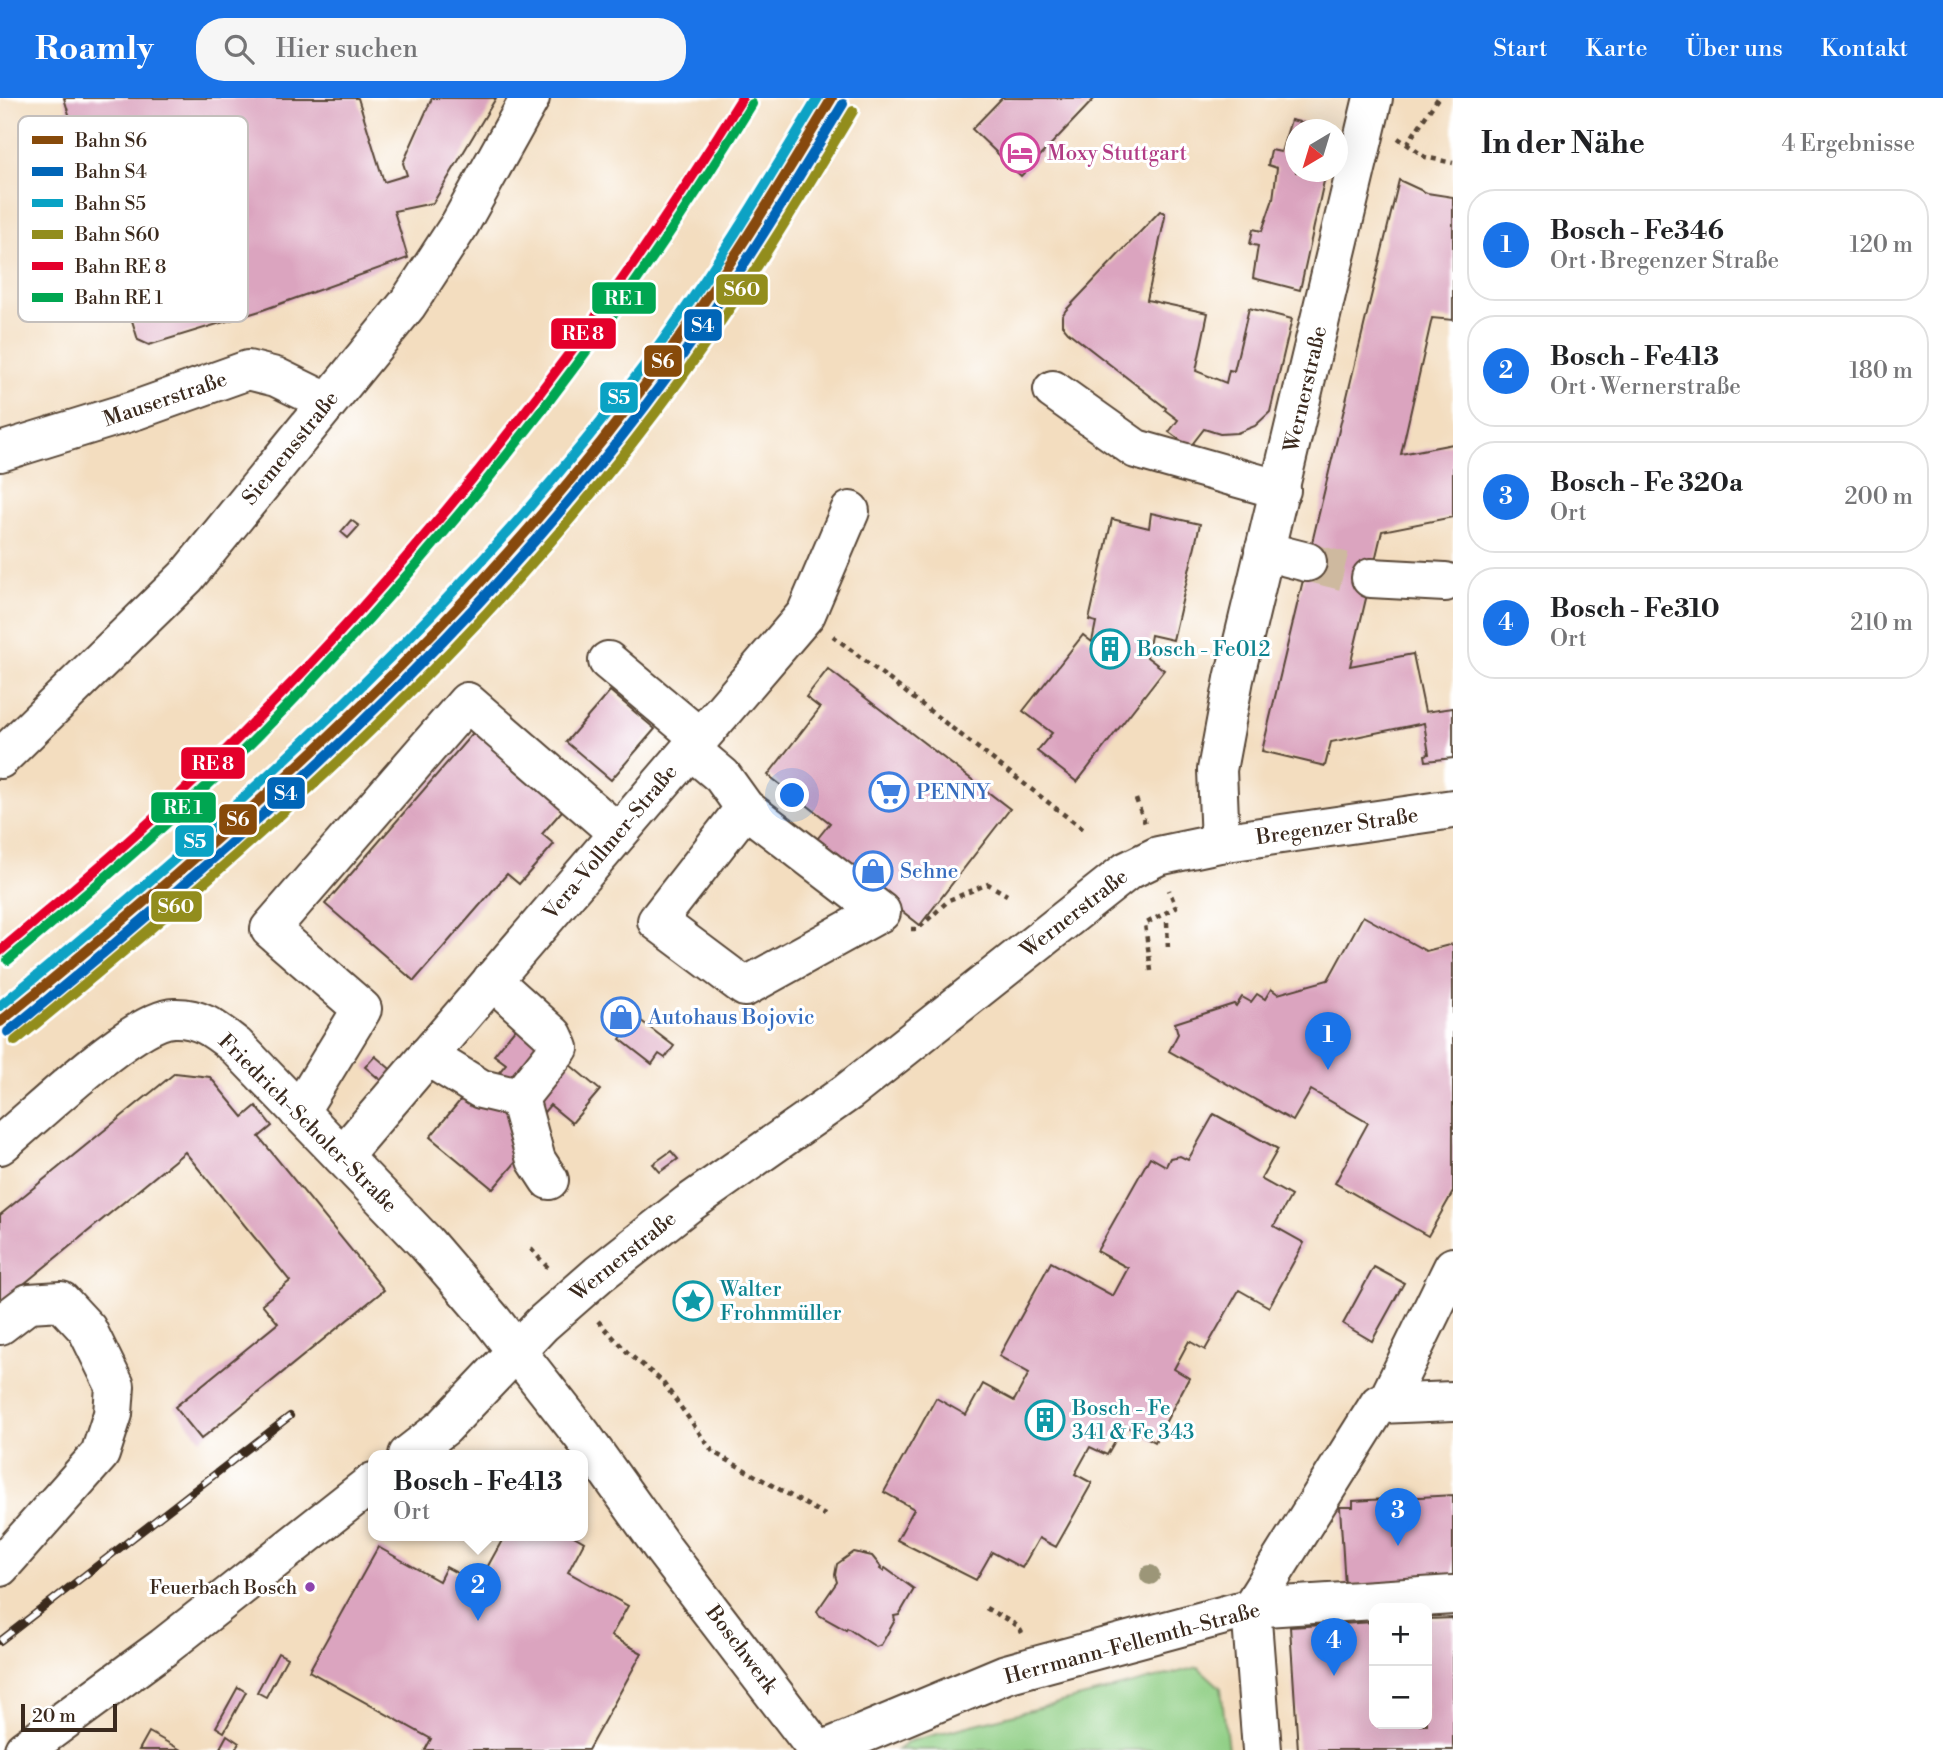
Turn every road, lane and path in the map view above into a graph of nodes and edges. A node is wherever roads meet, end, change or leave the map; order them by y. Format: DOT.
graph roads {
  1 [pos="530,98"];
  2 [pos="1438,98"];
  3 [pos="1378,119"];
  4 [pos="1406,144"];
  5 [pos="1453,163"];
  6 [pos="1054,390"];
  7 [pos="327,402"];
  8 [pos="0,452"];
  9 [pos="1281,490"];
  10 [pos="850,511"];
  11 [pos="1264,551"];
  12 [pos="1307,562"];
  13 [pos="1371,578"];
  14 [pos="1446,582"];
  15 [pos="806,614"];
  16 [pos="608,661"];
  17 [pos="695,743"];
  18 [pos="0,759"];
  19 [pos="745,808"];
  20 [pos="1453,809"];
  21 [pos="1084,830"];
  22 [pos="618,833"];
  23 [pos="1220,843"];
  24 [pos="1007,895"];
  25 [pos="881,912"];
  26 [pos="1167,922"];
  27 [pos="1168,950"];
  28 [pos="492,979"];
  29 [pos="427,1056"];
  30 [pos="519,1098"];
  31 [pos="299,1112"];
  32 [pos="0,1144"];
  33 [pos="342,1156"];
  34 [pos="550,1180"];
  35 [pos="1453,1267"];
  36 [pos="0,1325"];
  37 [pos="516,1351"];
  38 [pos="629,1354"];
  39 [pos="1453,1401"];
  40 [pos="1386,1404"];
  41 [pos="414,1450"];
  42 [pos="368,1486"];
  43 [pos="825,1515"];
  44 [pos="664,1550"];
  45 [pos="0,1567"];
  46 [pos="1453,1595"];
  47 [pos="1251,1608"];
  48 [pos="24,1750"];
  49 [pos="817,1750"];
  50 [pos="824,1750"];
  51 [pos="1262,1750"];
  1 -- 7 [label="street, Siemensstraße"];
  2 -- 4 [label="path"];
  3 -- 4 [label="path"];
  3 -- 9 [label="street, Wernerstraße"];
  4 -- 5 [label="path"];
  6 -- 9 [label="street"];
  7 -- 8 [label="street, Mauserstraße"];
  7 -- 18 [label="street, Siemensstraße"];
  9 -- 11 [label="street, Wernerstraße"];
  10 -- 15 [label="street, Vera-Vollmer-Straße"];
  11 -- 12 [label="street"];
  11 -- 23 [label="street, Wernerstraße"];
  13 -- 14 [label="street"];
  15 -- 17 [label="street, Vera-Vollmer-Straße"];
  15 -- 21 [label="path"];
  16 -- 17 [label="street"];
  17 -- 19 [label="street"];
  17 -- 22 [label="street, Vera-Vollmer-Straße"];
  19 -- 25 [label="street"];
  19 -- 25 [label="street"];
  20 -- 23 [label="street, Bregenzer Straße"];
  22 -- 28 [label="street, Vera-Vollmer-Straße"];
  22 -- 31 [label="street"];
  23 -- 37 [label="street, Wernerstraße"];
  24 -- 25 [label="path"];
  26 -- 27 [label="path"];
  28 -- 29 [label="street, Vera-Vollmer-Straße"];
  28 -- 30 [label="street"];
  29 -- 30 [label="street"];
  29 -- 33 [label="street, Vera-Vollmer-Straße"];
  30 -- 34 [label="street"];
  31 -- 32 [label="street, Friedrich-Scholer-Straße"];
  31 -- 33 [label="street, Friedrich-Scholer-Straße"];
  33 -- 37 [label="street, Friedrich-Scholer-Straße"];
  35 -- 40 [label="street"];
  36 -- 45 [label="street"];
  37 -- 41 [label="street, Wernerstraße"];
  37 -- 44 [label="street, Friedrich-Scholer-Straße"];
  38 -- 43 [label="path"];
  39 -- 40 [label="street"];
  40 -- 47 [label="street"];
  42 -- 48 [label="street"];
  44 -- 49 [label="street, Boschwerk"];
  46 -- 47 [label="street, Herrmann-Fellemth-Straße"];
  47 -- 50 [label="street, Herrmann-Fellemth-Straße"];
  47 -- 51 [label="street"];
}
